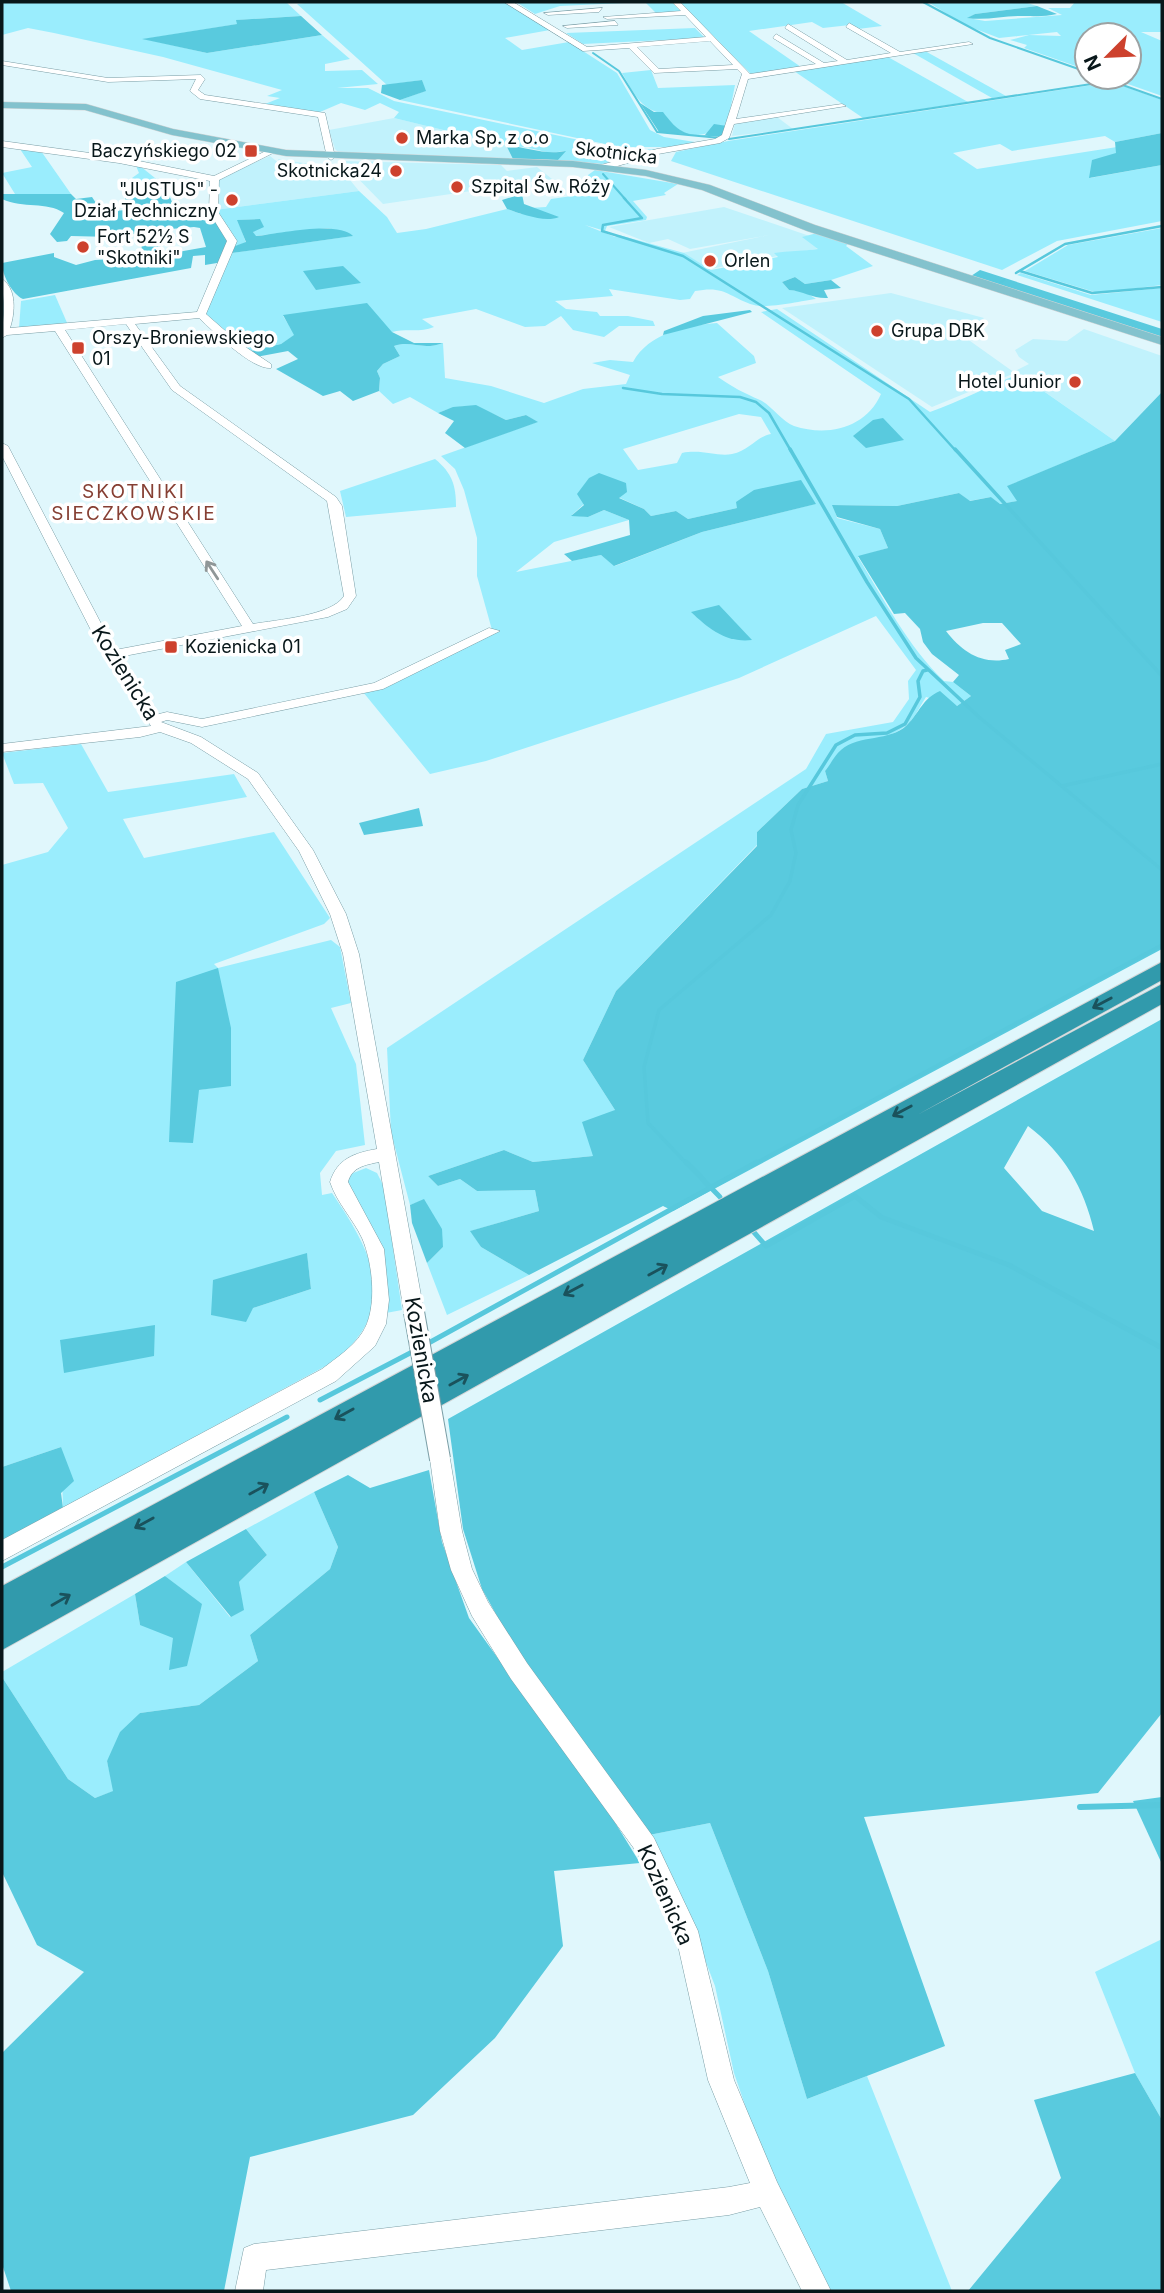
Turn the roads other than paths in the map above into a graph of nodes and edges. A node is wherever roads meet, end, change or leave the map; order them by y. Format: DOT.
graph roads {
  1 [pos="508,2"];
  2 [pos="676,2"];
  3 [pos="548,13"];
  4 [pos="687,13"];
  5 [pos="607,17"];
  6 [pos="615,23"];
  7 [pos="849,25"];
  8 [pos="567,26"];
  9 [pos="788,26"];
  10 [pos="623,29"];
  11 [pos="776,36"];
  12 [pos="712,38"];
  13 [pos="969,44"];
  14 [pos="632,47"];
  15 [pos="898,54"];
  16 [pos="845,62"];
  17 [pos="2,63"];
  18 [pos="822,65"];
  19 [pos="739,67"];
  20 [pos="746,77"];
  21 [pos="2,105"];
  22 [pos="842,106"];
  23 [pos="731,122"];
  24 [pos="2,144"];
  25 [pos="273,151"];
  26 [pos="331,157"];
  27 [pos="604,167"];
  28 [pos="215,179"];
  29 [pos="2,282"];
  30 [pos="201,315"];
  31 [pos="130,323"];
  32 [pos="59,329"];
  33 [pos="3,333"];
  34 [pos="1162,341"];
  35 [pos="267,366"];
  36 [pos="2,446"];
  37 [pos="249,627"];
  38 [pos="494,631"];
  39 [pos="111,655"];
  40 [pos="156,724"];
  41 [pos="2,748"];
  42 [pos="1162,970"];
  43 [pos="1162,993"];
  44 [pos="386,1154"];
  45 [pos="2,1551"];
  46 [pos="2,1603"];
  47 [pos="2,1634"];
  48 [pos="767,2192"];
  49 [pos="249,2291"];
  50 [pos="817,2291"];
  1 -- 14 [label="street"];
  2 -- 4 [label="street"];
  3 -- 5 [label="street"];
  4 -- 5 [label="street"];
  4 -- 12 [label="street"];
  5 -- 6 [label="street"];
  6 -- 8 [label="street"];
  6 -- 10 [label="street"];
  7 -- 15 [label="street"];
  9 -- 16 [label="street"];
  11 -- 18 [label="street"];
  12 -- 14 [label="street"];
  12 -- 19 [label="street"];
  13 -- 15 [label="street"];
  14 -- 19 [label="street"];
  15 -- 16 [label="street"];
  16 -- 18 [label="street"];
  17 -- 26 [label="street"];
  18 -- 20 [label="street"];
  19 -- 20 [label="street"];
  20 -- 23 [label="street"];
  21 -- 25 [label="main road, Skotnicka"];
  22 -- 23 [label="street"];
  23 -- 27 [label="street"];
  24 -- 28 [label="street"];
  25 -- 26 [label="main road, Skotnicka"];
  25 -- 28 [label="street"];
  26 -- 27 [label="main road, Skotnicka"];
  27 -- 34 [label="main road, Skotnicka"];
  28 -- 30 [label="street"];
  29 -- 33 [label="street"];
  30 -- 31 [label="street"];
  30 -- 35 [label="street"];
  31 -- 32 [label="street"];
  31 -- 37 [label="street"];
  32 -- 33 [label="street"];
  37 -- 32 [label="street, one-way"];
  36 -- 39 [label="street, Kozienicka"];
  37 -- 39 [label="street"];
  38 -- 40 [label="street"];
  39 -- 40 [label="street, Kozienicka"];
  40 -- 41 [label="street"];
  40 -- 44 [label="street, Kozienicka"];
  42 -- 46 [label="highway, one-way"];
  47 -- 43 [label="highway, one-way"];
  44 -- 45 [label="street"];
  44 -- 48 [label="street, Kozienicka, bridge"];
  48 -- 49 [label="street"];
  48 -- 50 [label="street, Kozienicka"];
}
